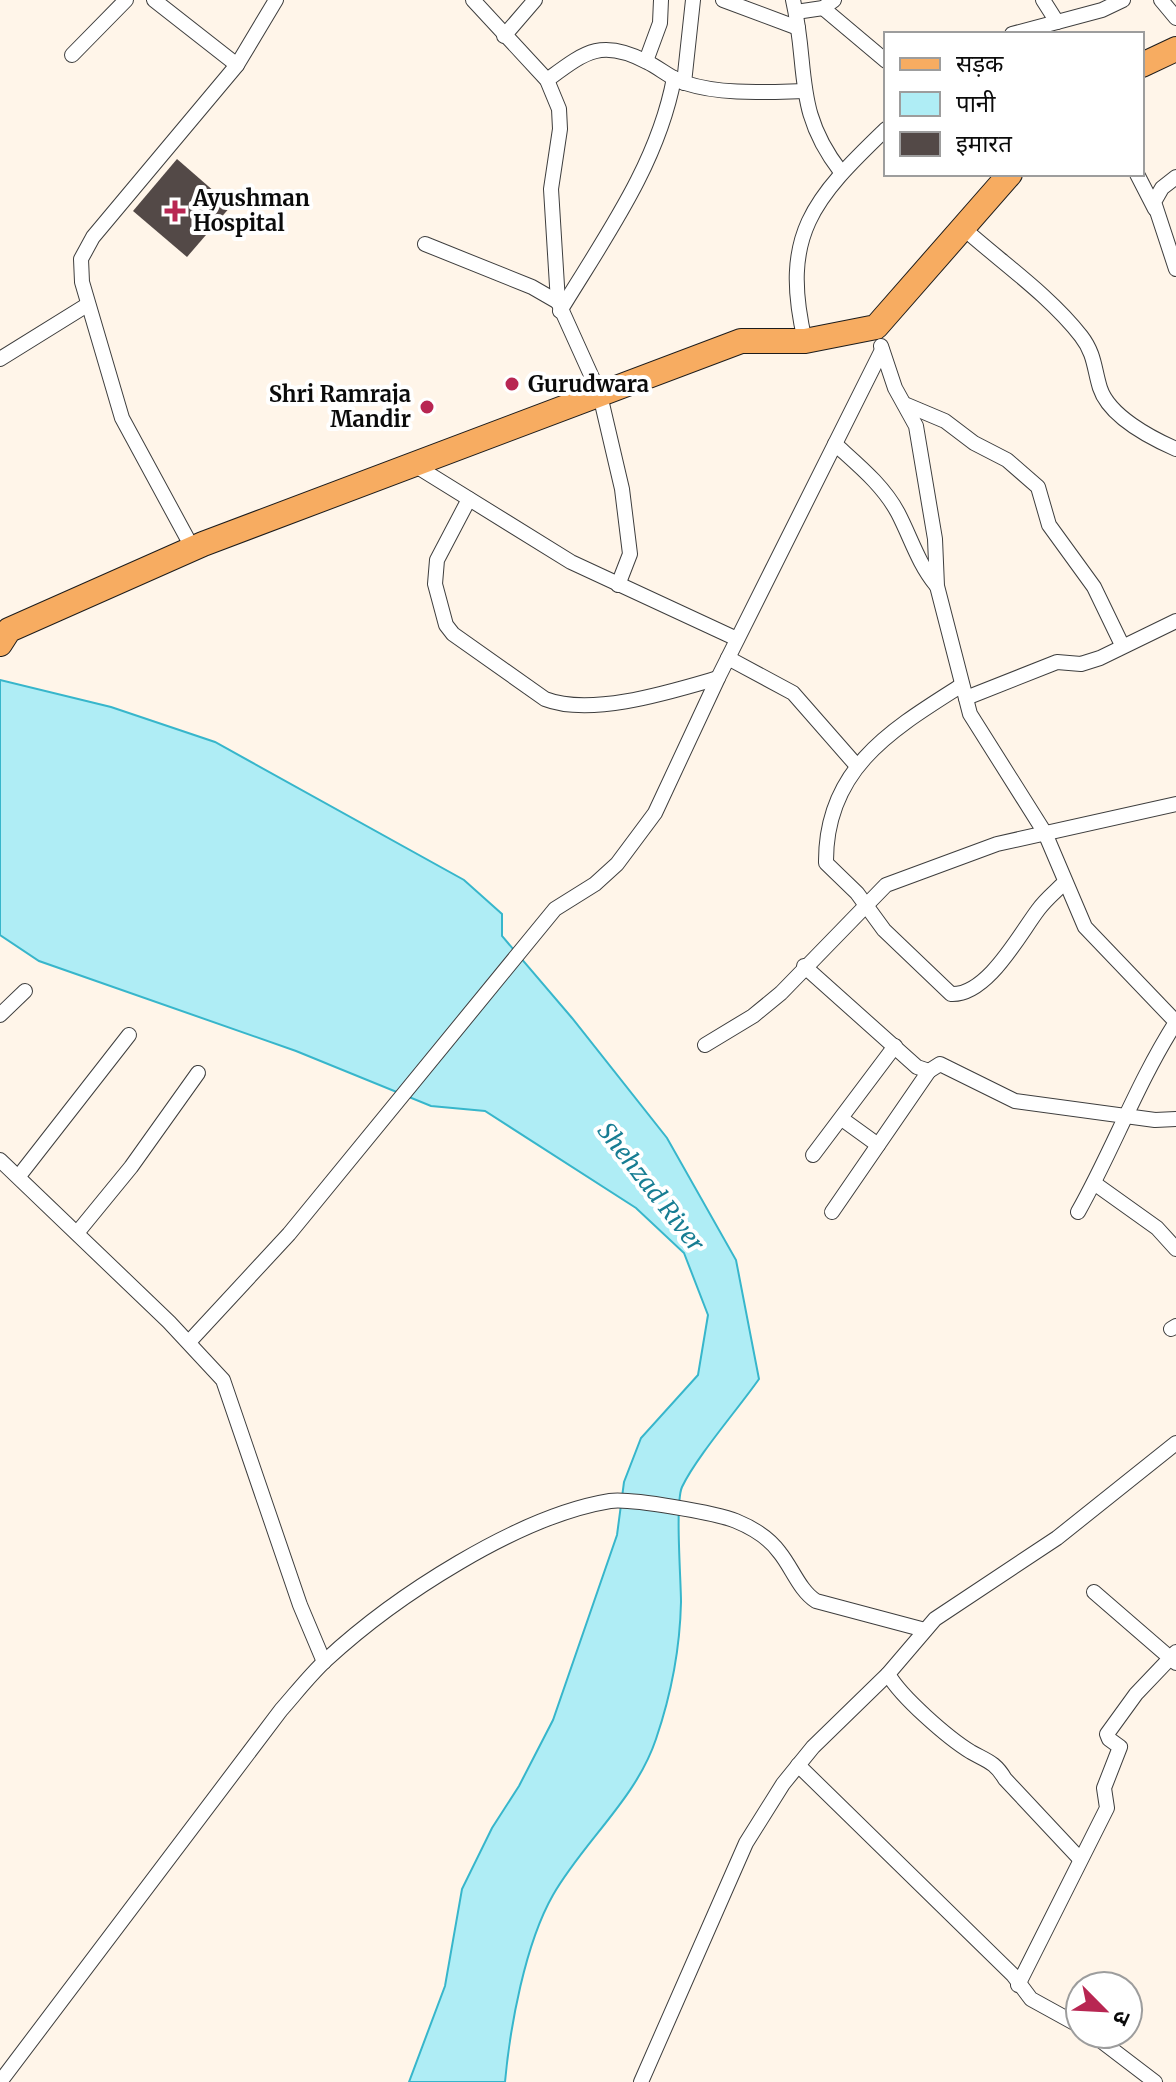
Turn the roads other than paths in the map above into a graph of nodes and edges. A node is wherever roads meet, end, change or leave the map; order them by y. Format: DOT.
graph roads {
  1 [pos="126,0"];
  2 [pos="154,0"];
  3 [pos="276,0"];
  4 [pos="473,0"];
  5 [pos="535,0"];
  6 [pos="661,0"];
  7 [pos="693,0"];
  8 [pos="723,0"];
  9 [pos="1043,0"];
  10 [pos="1123,0"];
  11 [pos="1165,1"];
  12 [pos="828,4"];
  13 [pos="794,6"];
  14 [pos="1176,18"];
  15 [pos="1057,22"];
  16 [pos="798,28"];
  17 [pos="1020,32"];
  18 [pos="504,36"];
  19 [pos="1176,49"];
  20 [pos="72,55"];
  21 [pos="884,59"];
  22 [pos="646,61"];
  23 [pos="1144,64"];
  24 [pos="237,65"];
  25 [pos="547,80"];
  26 [pos="679,80"];
  27 [pos="803,91"];
  28 [pos="884,131"];
  29 [pos="841,172"];
  30 [pos="1008,176"];
  31 [pos="1138,176"];
  32 [pos="1176,177"];
  33 [pos="1155,209"];
  34 [pos="962,227"];
  35 [pos="425,244"];
  36 [pos="1176,269"];
  37 [pos="87,305"];
  38 [pos="559,307"];
  39 [pos="879,338"];
  40 [pos="805,341"];
  41 [pos="0,359"];
  42 [pos="600,395"];
  43 [pos="907,405"];
  44 [pos="835,444"];
  45 [pos="1176,449"];
  46 [pos="416,466"];
  47 [pos="469,499"];
  48 [pos="193,549"];
  49 [pos="618,585"];
  50 [pos="937,586"];
  51 [pos="1176,621"];
  52 [pos="9,630"];
  53 [pos="737,639"];
  54 [pos="1122,645"];
  55 [pos="728,658"];
  56 [pos="718,678"];
  57 [pos="964,692"];
  58 [pos="857,766"];
  59 [pos="1176,804"];
  60 [pos="1045,833"];
  61 [pos="1064,883"];
  62 [pos="864,906"];
  63 [pos="804,966"];
  64 [pos="25,991"];
  65 [pos="0,1015"];
  66 [pos="129,1035"];
  67 [pos="705,1045"];
  68 [pos="895,1046"];
  69 [pos="929,1071"];
  70 [pos="198,1073"];
  71 [pos="1128,1116"];
  72 [pos="842,1119"];
  73 [pos="1176,1119"];
  74 [pos="878,1145"];
  75 [pos="813,1155"];
  76 [pos="0,1160"];
  77 [pos="19,1176"];
  78 [pos="1094,1183"];
  79 [pos="832,1212"];
  80 [pos="1078,1212"];
  81 [pos="77,1233"];
  82 [pos="1176,1249"];
  83 [pos="189,1342"];
  84 [pos="1176,1443"];
  85 [pos="1159,1460"];
  86 [pos="1176,1466"];
  87 [pos="1094,1592"];
  88 [pos="925,1630"];
  89 [pos="1174,1657"];
  90 [pos="324,1662"];
  91 [pos="888,1674"];
  92 [pos="798,1765"];
  93 [pos="1079,1858"];
  94 [pos="1018,1985"];
  95 [pos="1064,2017"];
  96 [pos="1113,2050"];
  97 [pos="0,2082"];
  98 [pos="641,2082"];
  99 [pos="1155,2082"];
  1 -- 20 [label="street"];
  2 -- 24 [label="street"];
  3 -- 24 [label="street"];
  4 -- 18 [label="street"];
  5 -- 18 [label="street"];
  6 -- 22 [label="street"];
  7 -- 26 [label="street"];
  8 -- 16 [label="street"];
  9 -- 15 [label="street"];
  10 -- 15 [label="street"];
  11 -- 14 [label="street"];
  12 -- 13 [label="street"];
  12 -- 21 [label="street"];
  13 -- 16 [label="street"];
  15 -- 17 [label="street"];
  16 -- 27 [label="street"];
  18 -- 25 [label="street"];
  19 -- 23 [label="main road"];
  22 -- 25 [label="street"];
  22 -- 26 [label="street"];
  24 -- 37 [label="street"];
  25 -- 38 [label="street"];
  26 -- 27 [label="street"];
  26 -- 38 [label="street"];
  27 -- 29 [label="street"];
  28 -- 29 [label="street"];
  29 -- 40 [label="street"];
  30 -- 34 [label="main road"];
  31 -- 33 [label="street"];
  32 -- 33 [label="street"];
  33 -- 36 [label="street"];
  34 -- 39 [label="main road"];
  34 -- 45 [label="street"];
  35 -- 38 [label="street"];
  37 -- 41 [label="street"];
  37 -- 48 [label="street"];
  38 -- 42 [label="street"];
  39 -- 40 [label="main road"];
  39 -- 43 [label="street"];
  39 -- 44 [label="street"];
  40 -- 42 [label="main road"];
  42 -- 46 [label="main road"];
  42 -- 49 [label="street"];
  43 -- 50 [label="street"];
  43 -- 54 [label="street"];
  44 -- 50 [label="street"];
  44 -- 53 [label="street"];
  46 -- 47 [label="street"];
  46 -- 48 [label="main road"];
  47 -- 49 [label="street"];
  47 -- 56 [label="street"];
  48 -- 52 [label="main road"];
  49 -- 53 [label="street"];
  50 -- 57 [label="street"];
  51 -- 54 [label="street"];
  53 -- 55 [label="street"];
  54 -- 57 [label="street"];
  55 -- 56 [label="street"];
  55 -- 58 [label="street"];
  56 -- 83 [label="street"];
  57 -- 58 [label="street"];
  57 -- 60 [label="street"];
  58 -- 62 [label="street"];
  59 -- 60 [label="street"];
  60 -- 61 [label="street"];
  60 -- 62 [label="street"];
  61 -- 62 [label="street"];
  61 -- 71 [label="street"];
  62 -- 63 [label="street"];
  63 -- 67 [label="street"];
  63 -- 68 [label="street"];
  64 -- 65 [label="street"];
  66 -- 77 [label="street"];
  68 -- 69 [label="street"];
  68 -- 72 [label="street"];
  69 -- 71 [label="street"];
  69 -- 74 [label="street"];
  70 -- 81 [label="street"];
  71 -- 73 [label="street"];
  71 -- 78 [label="street"];
  72 -- 74 [label="street"];
  72 -- 75 [label="street"];
  74 -- 79 [label="street"];
  76 -- 77 [label="street"];
  77 -- 81 [label="street"];
  78 -- 80 [label="street"];
  78 -- 82 [label="street"];
  81 -- 83 [label="street"];
  83 -- 90 [label="street"];
  84 -- 85 [label="street"];
  85 -- 86 [label="street"];
  85 -- 88 [label="street"];
  87 -- 89 [label="street"];
  88 -- 90 [label="street"];
  88 -- 91 [label="street"];
  89 -- 93 [label="street"];
  90 -- 97 [label="street"];
  91 -- 92 [label="street"];
  91 -- 93 [label="street"];
  92 -- 94 [label="street"];
  92 -- 98 [label="street"];
  93 -- 94 [label="street"];
  94 -- 95 [label="street"];
  96 -- 99 [label="street"];
}
